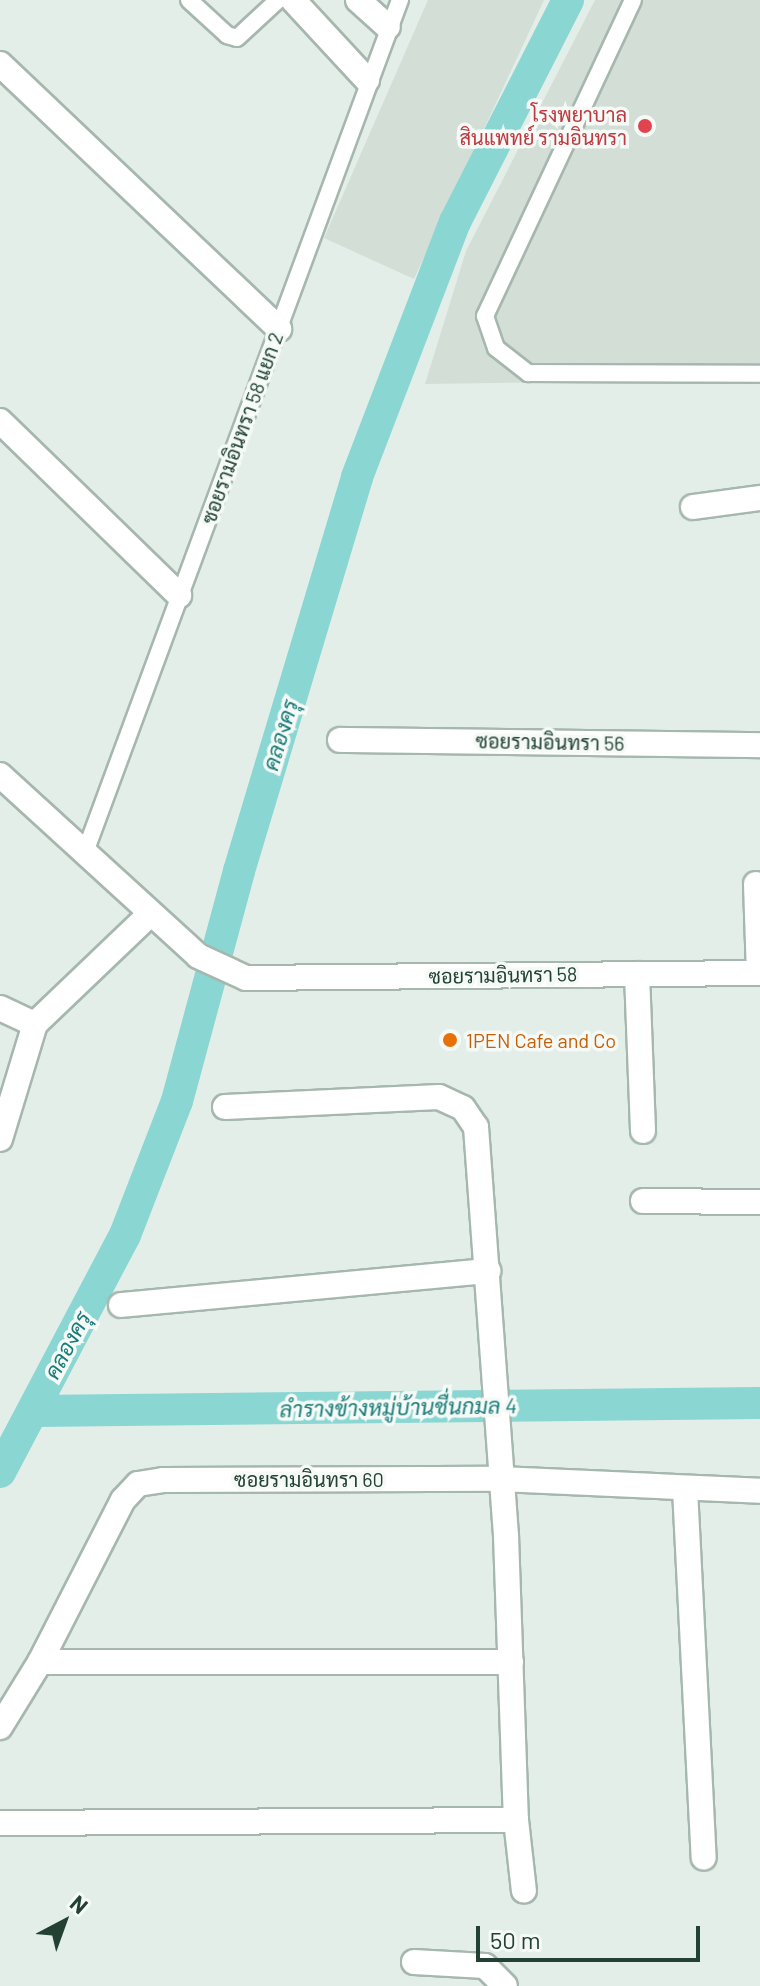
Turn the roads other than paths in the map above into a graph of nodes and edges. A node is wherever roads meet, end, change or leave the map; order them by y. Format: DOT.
graph roads {
  1 [pos="189,0"];
  2 [pos="278,0"];
  3 [pos="293,0"];
  4 [pos="358,0"];
  5 [pos="400,0"];
  6 [pos="633,0"];
  7 [pos="388,27"];
  8 [pos="0,64"];
  9 [pos="367,80"];
  10 [pos="279,329"];
  11 [pos="760,374"];
  12 [pos="0,421"];
  13 [pos="760,498"];
  14 [pos="693,507"];
  15 [pos="179,595"];
  16 [pos="340,740"];
  17 [pos="760,745"];
  18 [pos="0,775"];
  19 [pos="84,855"];
  20 [pos="756,884"];
  21 [pos="149,915"];
  22 [pos="760,973"];
  23 [pos="637,974"];
  24 [pos="0,1008"];
  25 [pos="35,1024"];
  26 [pos="225,1107"];
  27 [pos="643,1131"];
  28 [pos="0,1139"];
  29 [pos="643,1201"];
  30 [pos="760,1202"];
  31 [pos="488,1271"];
  32 [pos="121,1305"];
  33 [pos="500,1479"];
  34 [pos="685,1489"];
  35 [pos="760,1491"];
  36 [pos="40,1662"];
  37 [pos="511,1662"];
  38 [pos="0,1727"];
  39 [pos="516,1820"];
  40 [pos="0,1823"];
  41 [pos="704,1858"];
  42 [pos="524,1891"];
  43 [pos="414,1962"];
  44 [pos="505,1986"];
  1 -- 2 [label="lane"];
  3 -- 9 [label="street"];
  4 -- 7 [label="street"];
  5 -- 7 [label="lane, ซอยรามอินทรา 58 แยก 2"];
  6 -- 11 [label="lane"];
  7 -- 9 [label="lane, ซอยรามอินทรา 58 แยก 2"];
  8 -- 10 [label="street"];
  9 -- 10 [label="lane, ซอยรามอินทรา 58 แยก 2"];
  10 -- 15 [label="lane, ซอยรามอินทรา 58 แยก 2"];
  12 -- 15 [label="street"];
  13 -- 14 [label="street"];
  15 -- 19 [label="lane, ซอยรามอินทรา 58 แยก 2"];
  16 -- 17 [label="street, ซอยรามอินทรา 56"];
  18 -- 19 [label="street"];
  19 -- 21 [label="street"];
  20 -- 22 [label="street"];
  21 -- 23 [label="street, ซอยรามอินทรา 58"];
  21 -- 25 [label="street"];
  22 -- 23 [label="street, ซอยรามอินทรา 58"];
  23 -- 27 [label="street"];
  24 -- 25 [label="street"];
  25 -- 28 [label="street"];
  26 -- 31 [label="street"];
  29 -- 30 [label="street"];
  31 -- 32 [label="street"];
  31 -- 33 [label="street"];
  33 -- 34 [label="street, ซอยรามอินทรา 60"];
  33 -- 36 [label="street, ซอยรามอินทรา 60"];
  33 -- 37 [label="street"];
  34 -- 35 [label="street, ซอยรามอินทรา 60"];
  34 -- 41 [label="street"];
  36 -- 37 [label="street"];
  36 -- 38 [label="street, ซอยรามอินทรา 60"];
  37 -- 39 [label="street"];
  39 -- 40 [label="street"];
  39 -- 42 [label="street"];
  43 -- 44 [label="street"];
}
